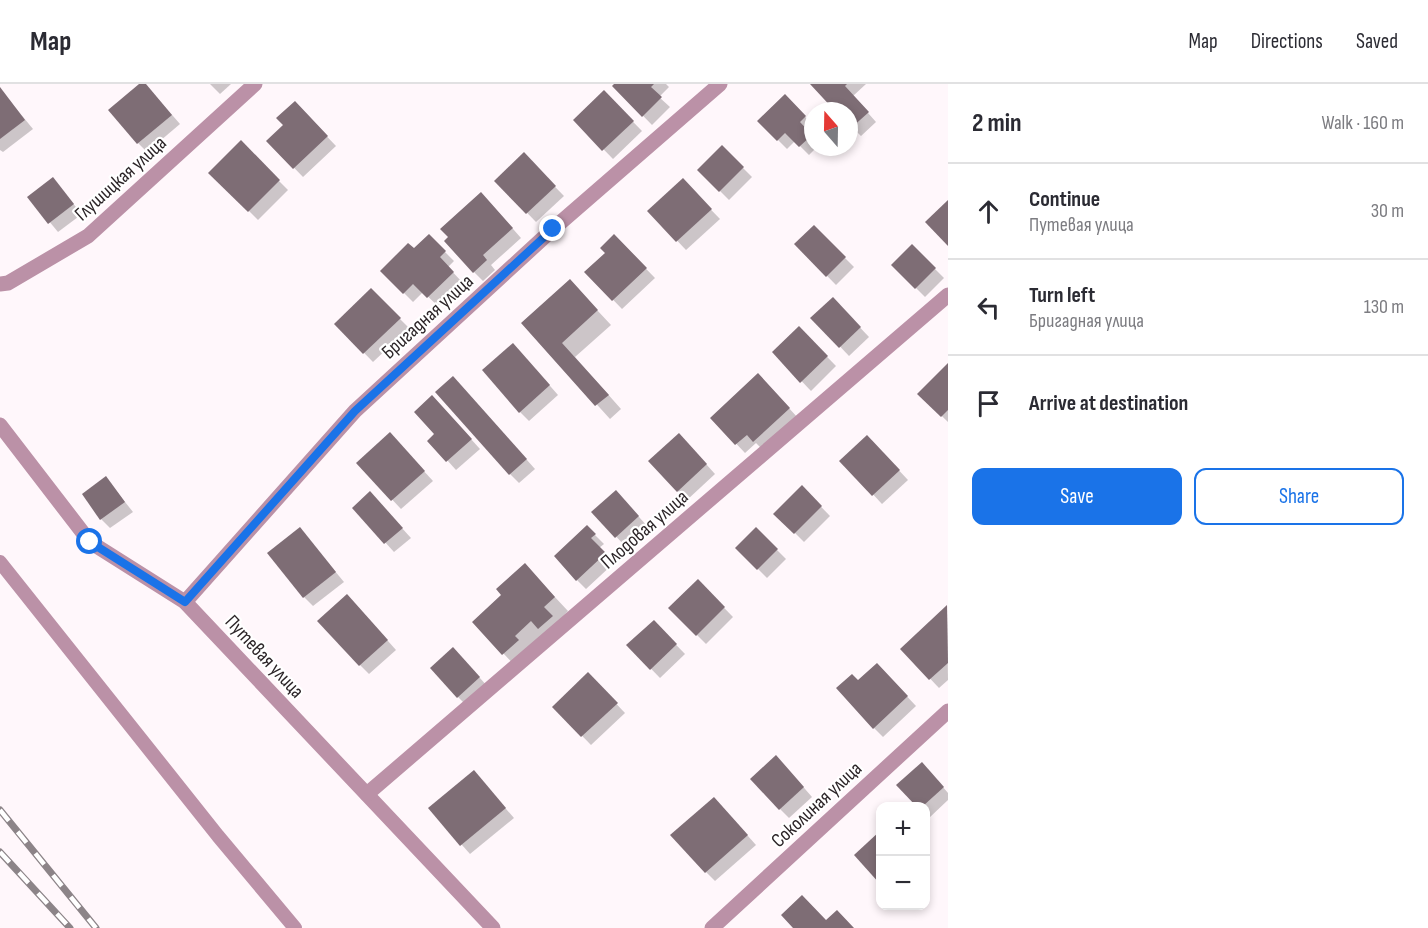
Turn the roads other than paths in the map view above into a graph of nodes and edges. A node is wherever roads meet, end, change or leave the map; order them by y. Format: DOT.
graph roads {
  1 [pos="255,84"];
  2 [pos="720,84"];
  3 [pos="0,284"];
  4 [pos="948,295"];
  5 [pos="0,425"];
  6 [pos="0,562"];
  7 [pos="185,602"];
  8 [pos="948,711"];
  9 [pos="368,794"];
  10 [pos="295,928"];
  11 [pos="493,928"];
  12 [pos="712,928"];
  1 -- 3 [label="street, Глушицкая улица"];
  2 -- 7 [label="street, Бригадная улица"];
  4 -- 9 [label="street, Плодовая улица"];
  5 -- 7 [label="street, Путевая улица"];
  6 -- 10 [label="lane"];
  7 -- 9 [label="street, Путевая улица"];
  8 -- 12 [label="street, Соколиная улица"];
  9 -- 11 [label="street, Путевая улица"];
}
